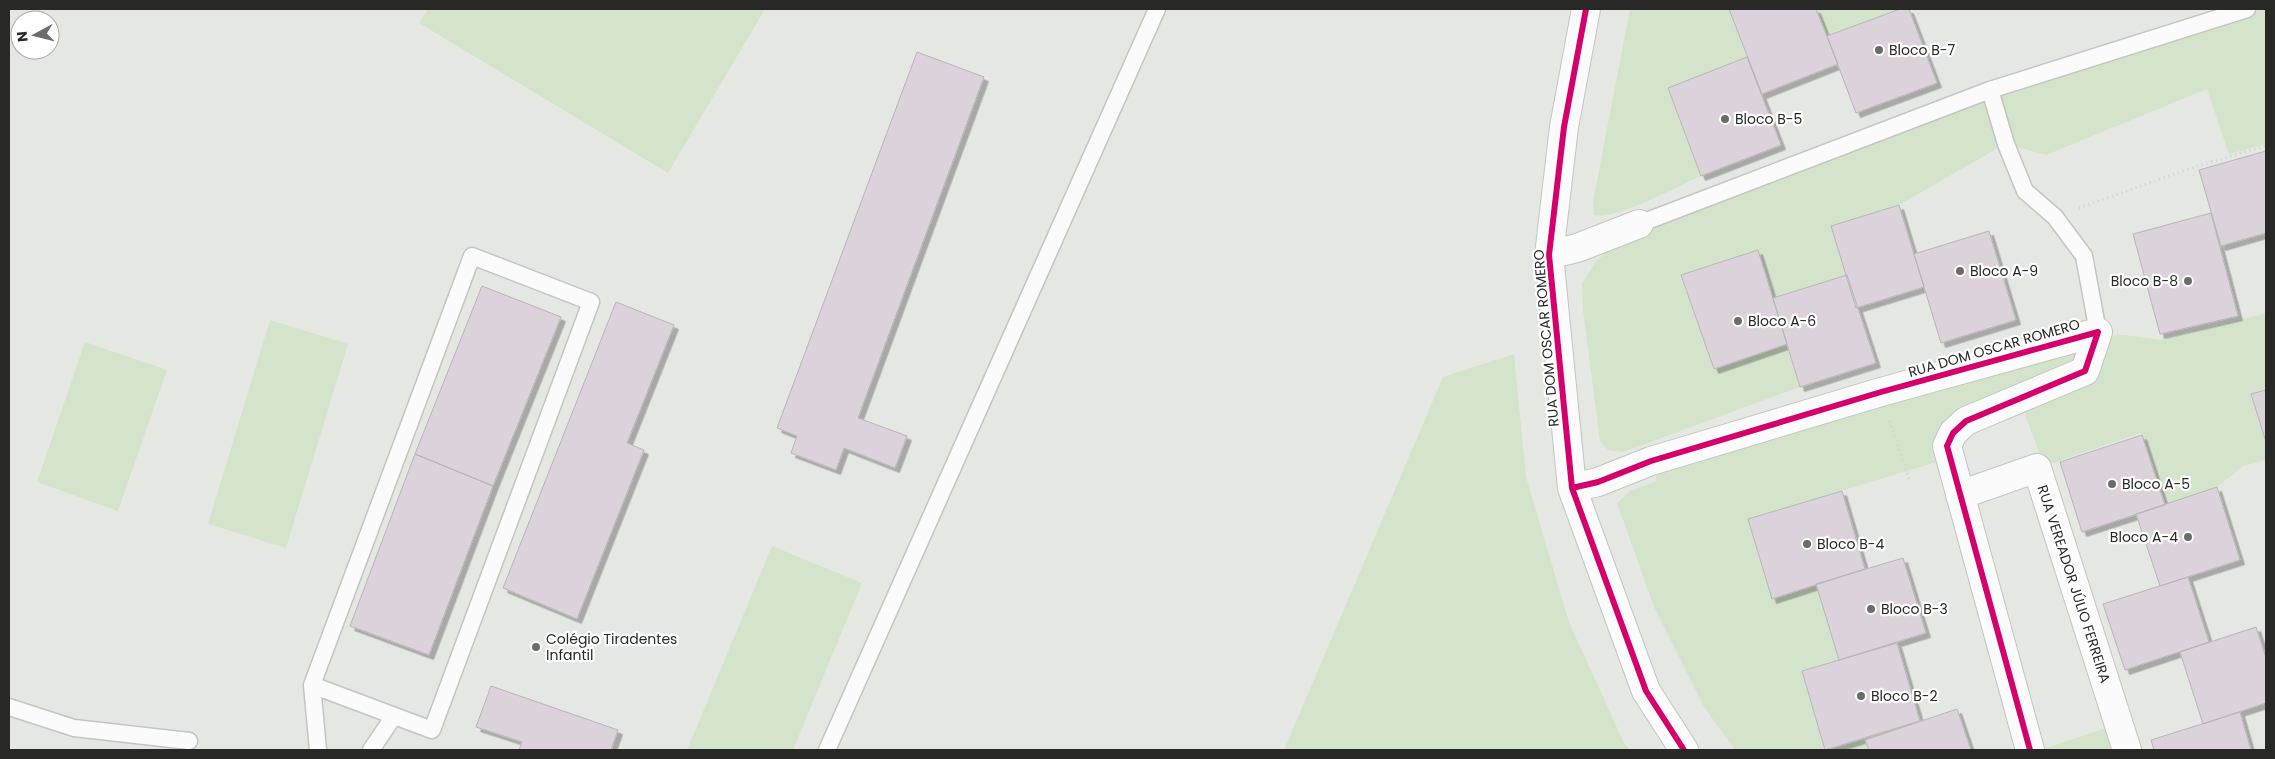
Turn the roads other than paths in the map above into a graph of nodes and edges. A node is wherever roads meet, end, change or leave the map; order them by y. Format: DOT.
graph roads {
  1 [pos="1157,9"];
  2 [pos="1586,9"];
  3 [pos="2247,9"];
  4 [pos="1990,90"];
  5 [pos="1639,224"];
  6 [pos="1549,255"];
  7 [pos="2098,332"];
  8 [pos="1572,488"];
  9 [pos="1960,495"];
  10 [pos="312,685"];
  11 [pos="9,707"];
  12 [pos="394,716"];
  13 [pos="189,741"];
  14 [pos="318,750"];
  15 [pos="371,750"];
  16 [pos="827,750"];
  17 [pos="1684,750"];
  18 [pos="2030,750"];
  19 [pos="2127,750"];
  1 -- 16 [label="lane"];
  2 -- 6 [label="street, RUA DOM OSCAR ROMERO"];
  3 -- 4 [label="lane"];
  4 -- 5 [label="lane"];
  4 -- 7 [label="lane"];
  5 -- 6 [label="street"];
  6 -- 8 [label="street, RUA DOM OSCAR ROMERO"];
  7 -- 8 [label="street, RUA DOM OSCAR ROMERO"];
  7 -- 9 [label="street, RUA DOM OSCAR ROMERO"];
  8 -- 17 [label="street, RUA DOM OSCAR ROMERO"];
  9 -- 18 [label="street, RUA DOM OSCAR ROMERO"];
  9 -- 19 [label="street, RUA VEREADOR JÚLIO FERREIRA"];
  10 -- 12 [label="lane"];
  10 -- 12 [label="lane"];
  10 -- 14 [label="lane"];
  11 -- 13 [label="lane"];
  12 -- 15 [label="lane"];
}
